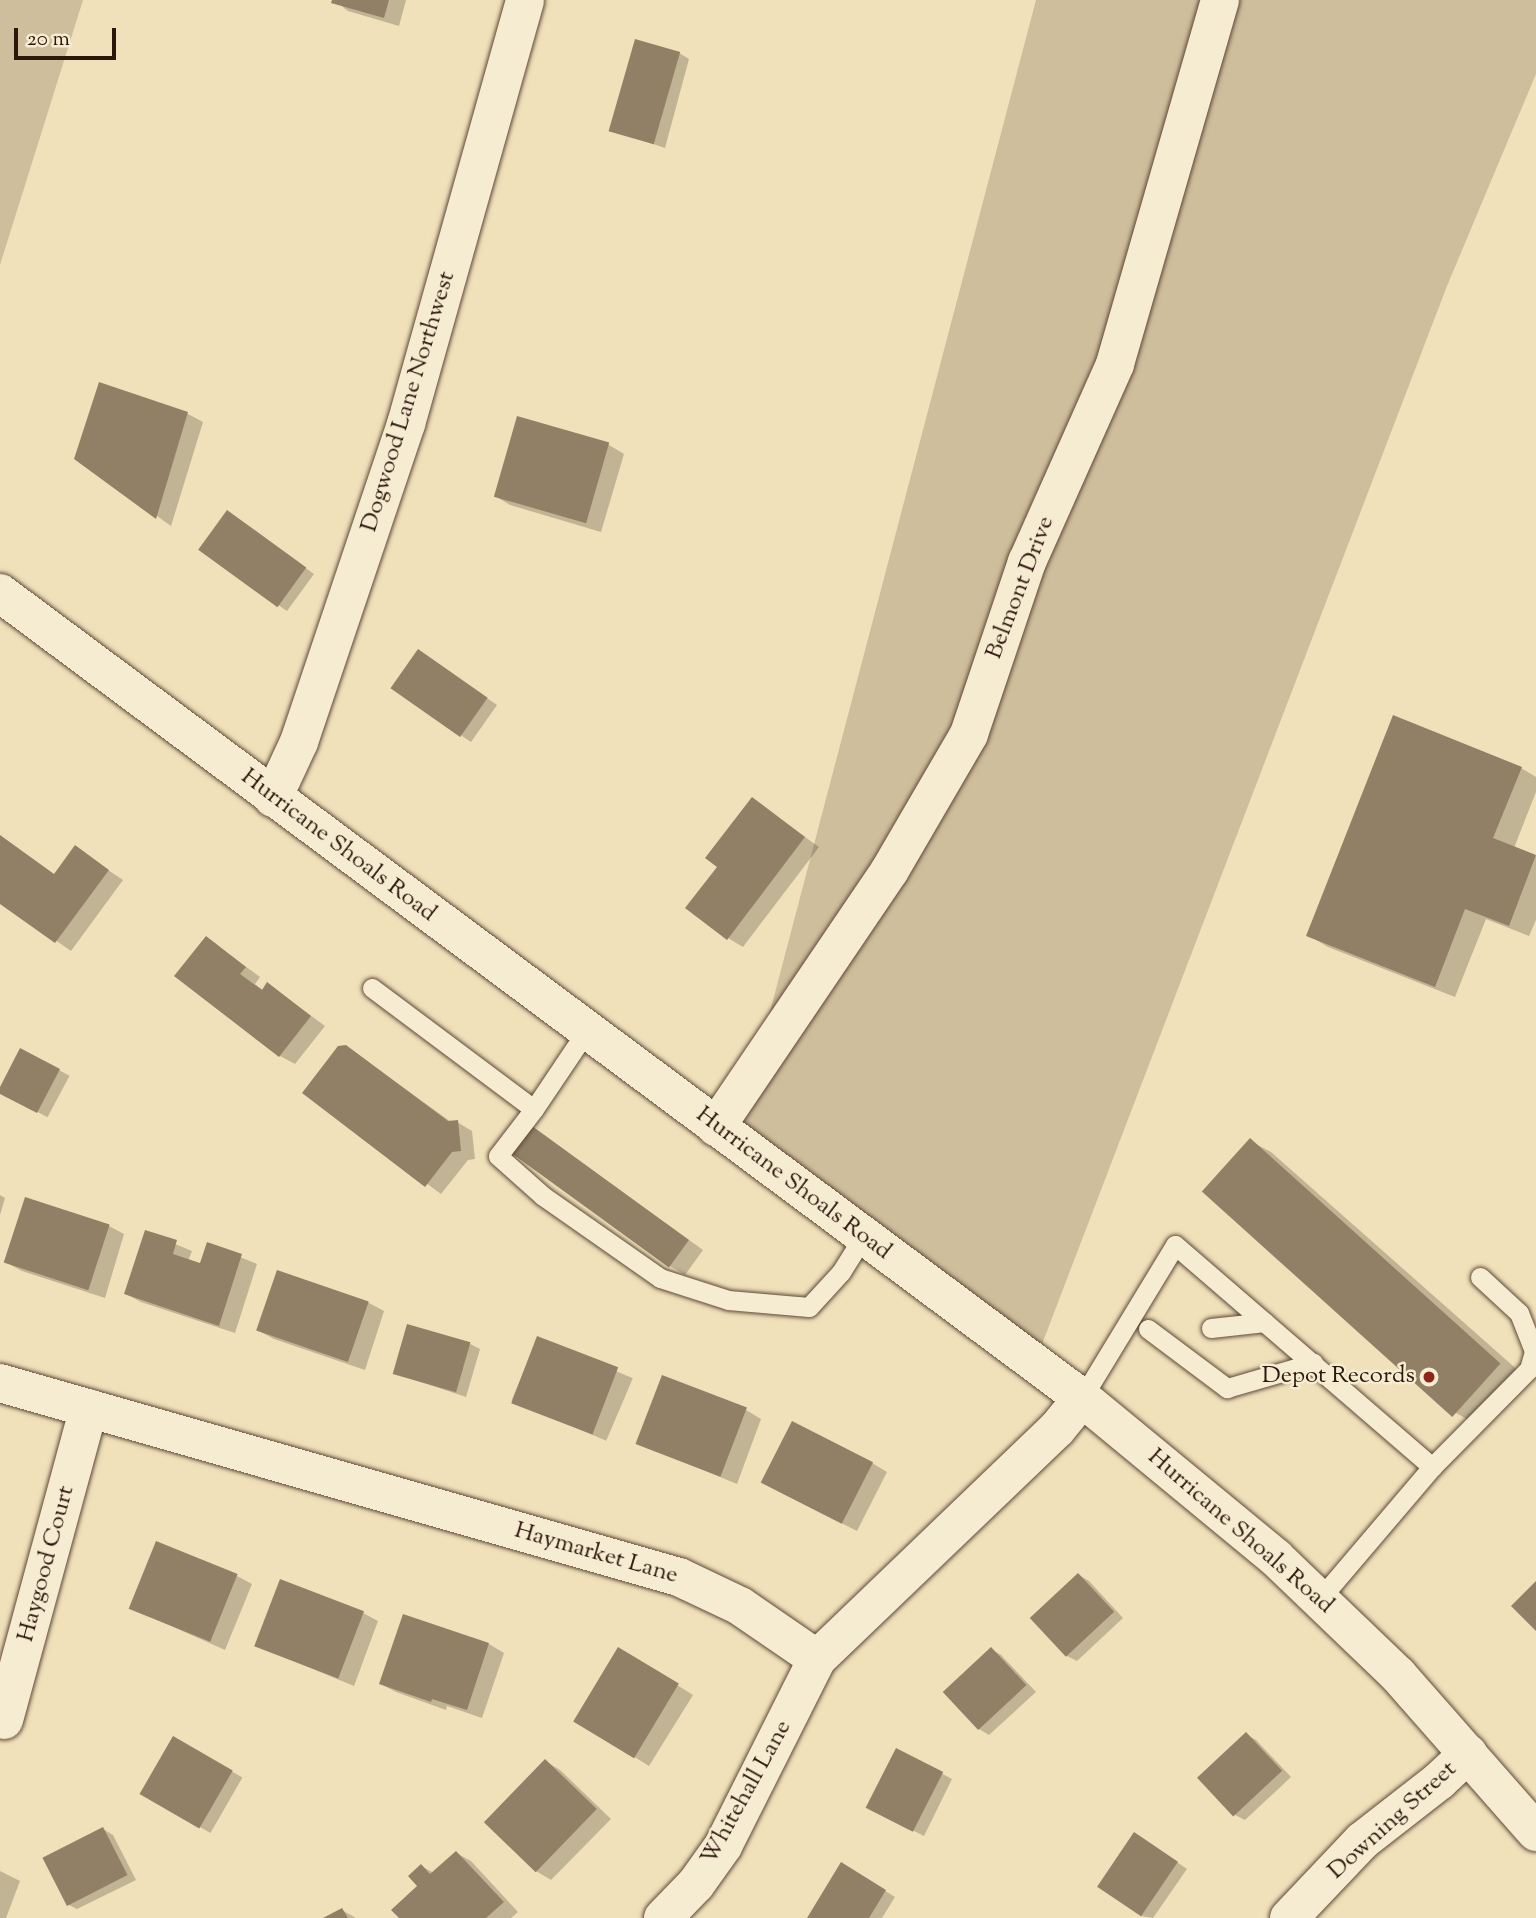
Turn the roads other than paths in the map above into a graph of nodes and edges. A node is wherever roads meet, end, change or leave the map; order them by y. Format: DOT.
graph roads {
  1 [pos="525,0"];
  2 [pos="1220,0"];
  3 [pos="0,593"];
  4 [pos="273,798"];
  5 [pos="372,988"];
  6 [pos="587,1030"];
  7 [pos="534,1109"];
  8 [pos="716,1127"];
  9 [pos="863,1237"];
  10 [pos="1480,1277"];
  11 [pos="1265,1322"];
  12 [pos="1174,1328"];
  13 [pos="1211,1328"];
  14 [pos="1148,1329"];
  15 [pos="1122,1332"];
  16 [pos="1314,1363"];
  17 [pos="0,1382"];
  18 [pos="1082,1398"];
  19 [pos="89,1408"];
  20 [pos="1432,1467"];
  21 [pos="1319,1600"];
  22 [pos="817,1660"];
  23 [pos="4,1720"];
  24 [pos="1468,1754"];
  25 [pos="1536,1832"];
  26 [pos="663,1918"];
  27 [pos="1289,1918"];
  1 -- 4 [label="street, Dogwood Lane Northwest"];
  2 -- 8 [label="street, Belmont Drive"];
  3 -- 4 [label="street, Hurricane Shoals Road"];
  4 -- 6 [label="street, Hurricane Shoals Road"];
  5 -- 7 [label="lane"];
  6 -- 7 [label="lane"];
  6 -- 8 [label="street, Hurricane Shoals Road"];
  7 -- 9 [label="lane"];
  8 -- 9 [label="street, Hurricane Shoals Road"];
  9 -- 18 [label="street, Hurricane Shoals Road"];
  10 -- 20 [label="lane"];
  11 -- 13 [label="lane"];
  11 -- 15 [label="lane"];
  11 -- 16 [label="lane"];
  12 -- 14 [label="lane"];
  14 -- 15 [label="lane"];
  14 -- 16 [label="lane"];
  15 -- 18 [label="lane"];
  16 -- 20 [label="lane"];
  17 -- 19 [label="street, Haymarket Lane"];
  18 -- 21 [label="street, Hurricane Shoals Road"];
  18 -- 22 [label="street"];
  19 -- 22 [label="street, Haymarket Lane"];
  19 -- 23 [label="street, Haygood Court"];
  20 -- 21 [label="lane"];
  21 -- 24 [label="street, Hurricane Shoals Road"];
  22 -- 26 [label="street, Whitehall Lane"];
  24 -- 25 [label="street, Hurricane Shoals Road"];
  24 -- 27 [label="street, Downing Street"];
}
